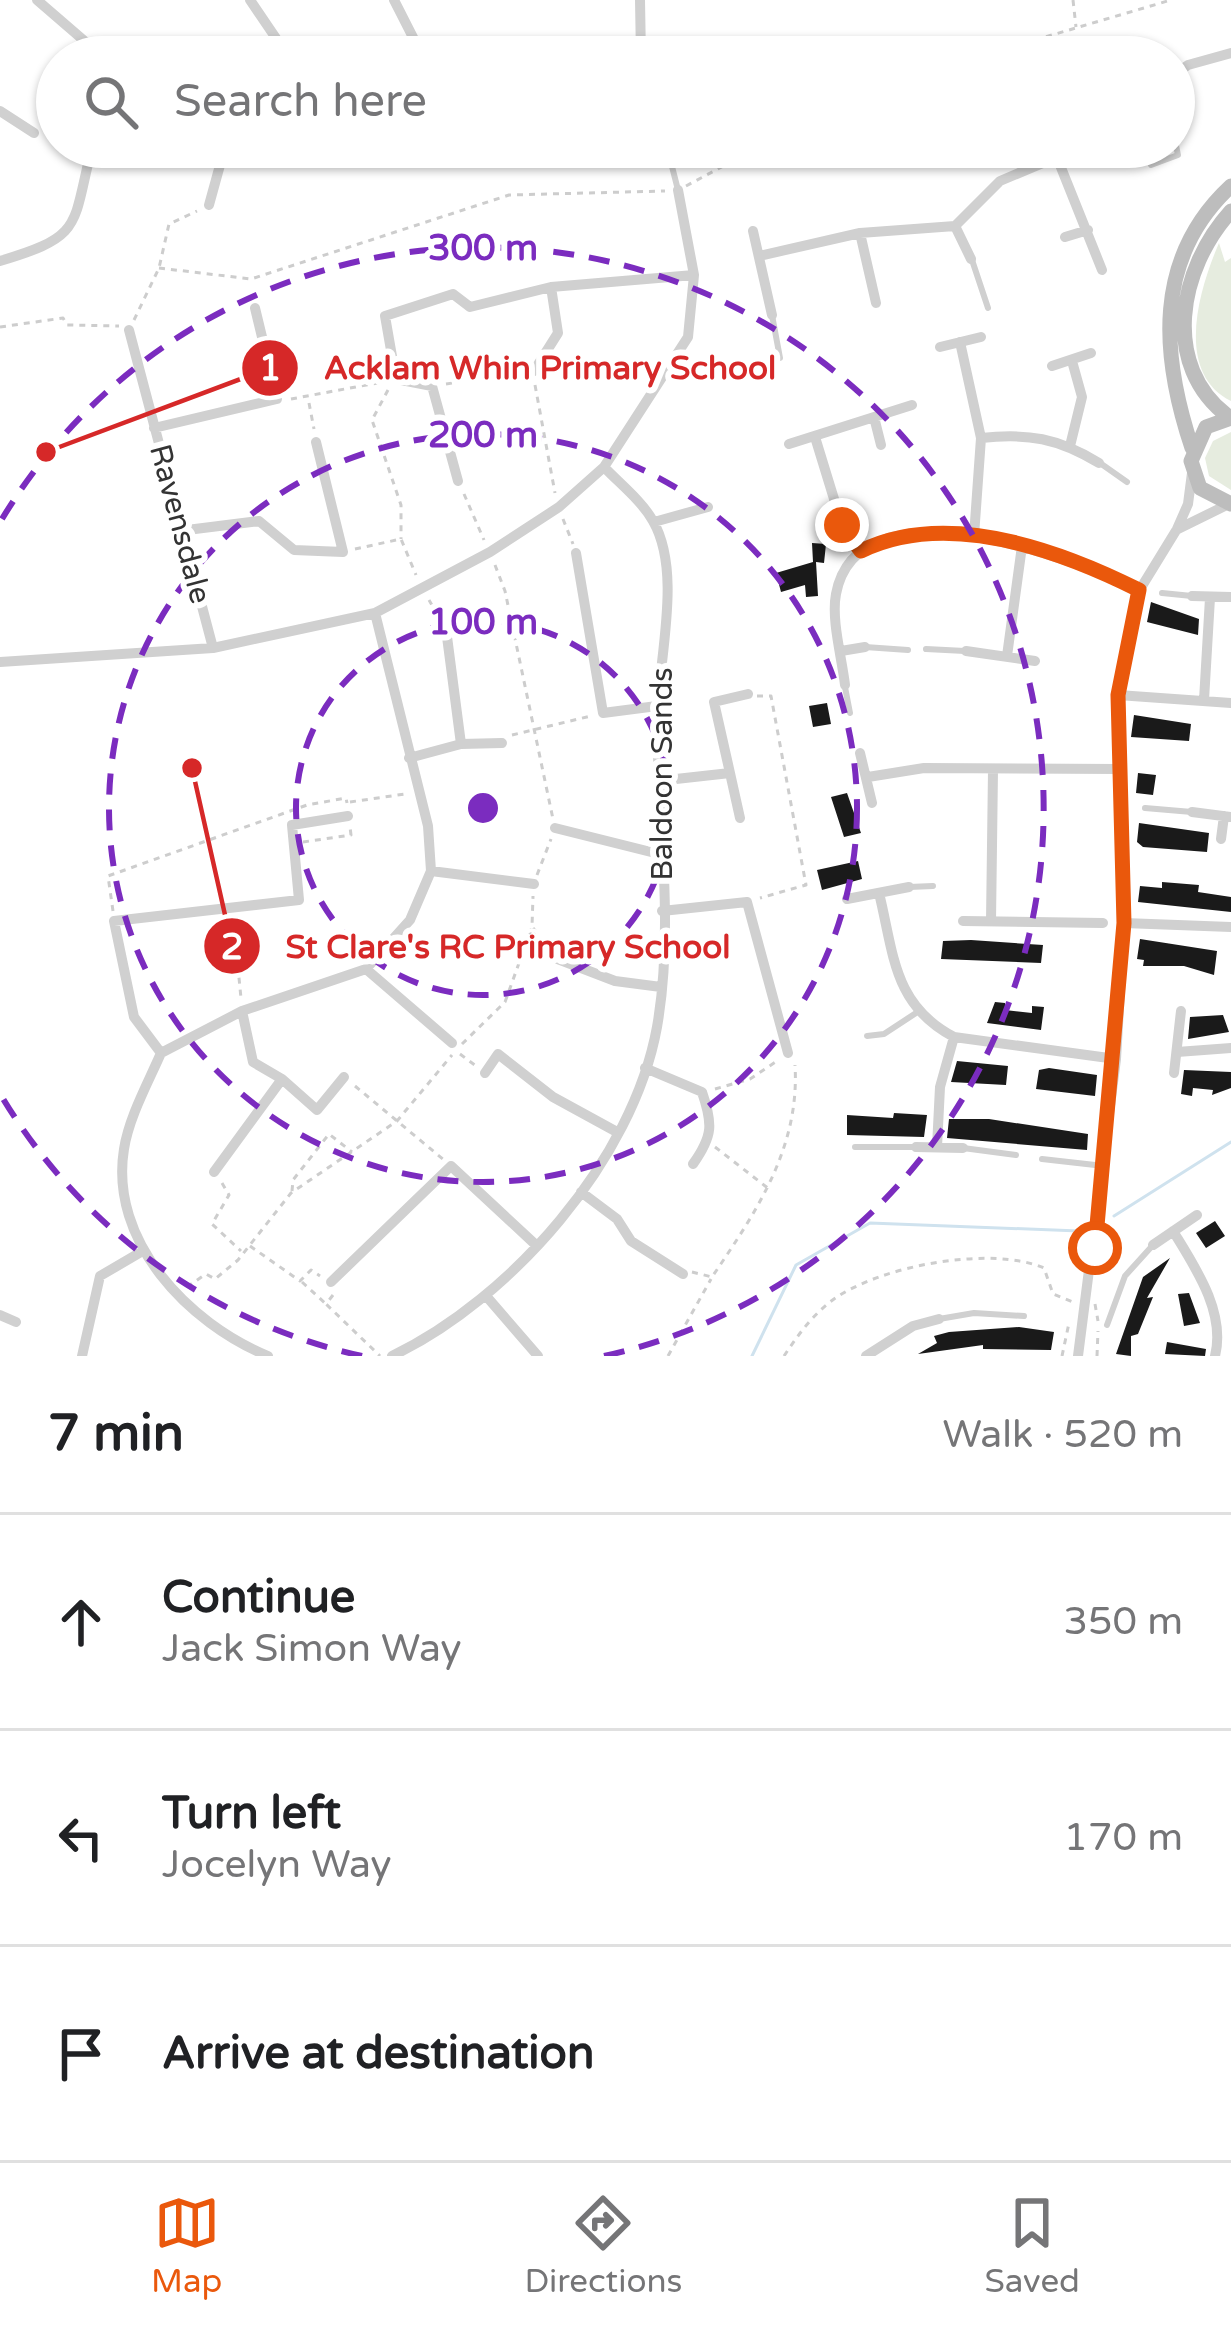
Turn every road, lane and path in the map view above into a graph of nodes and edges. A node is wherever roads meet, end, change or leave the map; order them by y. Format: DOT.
graph roads {
  1 [pos="37,0"];
  2 [pos="250,0"];
  3 [pos="394,0"];
  4 [pos="640,0"];
  5 [pos="1073,0"];
  6 [pos="1171,0"];
  7 [pos="1076,28"];
  8 [pos="79,36"];
  9 [pos="272,36"];
  10 [pos="412,36"];
  11 [pos="641,36"];
  12 [pos="1048,36"];
  13 [pos="1231,53"];
  14 [pos="1195,62"];
  15 [pos="0,111"];
  16 [pos="34,133"];
  17 [pos="86,168"];
  18 [pos="219,168"];
  19 [pos="672,168"];
  20 [pos="719,168"];
  21 [pos="1029,168"];
  22 [pos="1062,168"];
  23 [pos="1231,186"];
  24 [pos="678,190"];
  25 [pos="209,205"];
  26 [pos="1231,211"];
  27 [pos="955,226"];
  28 [pos="1088,230"];
  29 [pos="753,231"];
  30 [pos="860,233"];
  31 [pos="1065,237"];
  32 [pos="759,256"];
  33 [pos="971,259"];
  34 [pos="0,261"];
  35 [pos="159,268"];
  36 [pos="1102,270"];
  37 [pos="694,275"];
  38 [pos="551,287"];
  39 [pos="876,303"];
  40 [pos="255,308"];
  41 [pos="988,308"];
  42 [pos="772,315"];
  43 [pos="0,327"];
  44 [pos="129,330"];
  45 [pos="981,337"];
  46 [pos="960,342"];
  47 [pos="940,347"];
  48 [pos="1091,353"];
  49 [pos="780,358"];
  50 [pos="1072,361"];
  51 [pos="1052,366"];
  52 [pos="534,371"];
  53 [pos="396,379"];
  54 [pos="432,386"];
  55 [pos="308,399"];
  56 [pos="277,400"];
  57 [pos="912,405"];
  58 [pos="874,417"];
  59 [pos="1230,417"];
  60 [pos="154,428"];
  61 [pos="814,437"];
  62 [pos="981,438"];
  63 [pos="316,442"];
  64 [pos="789,444"];
  65 [pos="881,445"];
  66 [pos="1070,446"];
  67 [pos="1192,448"];
  68 [pos="1099,463"];
  69 [pos="604,467"];
  70 [pos="1192,473"];
  71 [pos="458,481"];
  72 [pos="1126,482"];
  73 [pos="1230,504"];
  74 [pos="559,507"];
  75 [pos="708,507"];
  76 [pos="654,522"];
  77 [pos="1177,529"];
  78 [pos="179,531"];
  79 [pos="974,536"];
  80 [pos="400,539"];
  81 [pos="1022,546"];
  82 [pos="861,551"];
  83 [pos="343,552"];
  84 [pos="490,553"];
  85 [pos="576,553"];
  86 [pos="422,587"];
  87 [pos="1139,590"];
  88 [pos="1162,592"];
  89 [pos="1192,596"];
  90 [pos="1231,597"];
  91 [pos="1210,598"];
  92 [pos="375,613"];
  93 [pos="446,629"];
  94 [pos="865,647"];
  95 [pos="213,648"];
  96 [pos="926,649"];
  97 [pos="908,650"];
  98 [pos="841,651"];
  99 [pos="966,651"];
  100 [pos="1007,656"];
  101 [pos="1035,661"];
  102 [pos="0,662"];
  103 [pos="845,686"];
  104 [pos="748,694"];
  105 [pos="1118,695"];
  106 [pos="1204,700"];
  107 [pos="1231,704"];
  108 [pos="657,706"];
  109 [pos="603,712"];
  110 [pos="850,713"];
  111 [pos="531,731"];
  112 [pos="502,743"];
  113 [pos="461,744"];
  114 [pos="860,753"];
  115 [pos="410,758"];
  116 [pos="1120,769"];
  117 [pos="993,770"];
  118 [pos="730,773"];
  119 [pos="868,777"];
  120 [pos="658,781"];
  121 [pos="872,803"];
  122 [pos="1145,808"];
  123 [pos="347,810"];
  124 [pos="1192,812"];
  125 [pos="1228,816"];
  126 [pos="740,818"];
  127 [pos="555,828"];
  128 [pos="1221,839"];
  129 [pos="659,854"];
  130 [pos="431,872"];
  131 [pos="534,884"];
  132 [pos="933,886"];
  133 [pos="909,887"];
  134 [pos="879,893"];
  135 [pos="847,899"];
  136 [pos="747,902"];
  137 [pos="232,910"];
  138 [pos="662,911"];
  139 [pos="114,921"];
  140 [pos="963,921"];
  141 [pos="991,921"];
  142 [pos="1103,923"];
  143 [pos="1124,923"];
  144 [pos="532,927"];
  145 [pos="1231,927"];
  146 [pos="555,958"];
  147 [pos="366,969"];
  148 [pos="661,987"];
  149 [pos="242,1010"];
  150 [pos="1181,1011"];
  151 [pos="916,1013"];
  152 [pos="867,1036"];
  153 [pos="954,1037"];
  154 [pos="454,1046"];
  155 [pos="1231,1048"];
  156 [pos="1177,1052"];
  157 [pos="161,1053"];
  158 [pos="788,1053"];
  159 [pos="1116,1059"];
  160 [pos="645,1068"];
  161 [pos="485,1073"];
  162 [pos="1174,1073"];
  163 [pos="344,1077"];
  164 [pos="282,1079"];
  165 [pos="702,1093"];
  166 [pos="397,1121"];
  167 [pos="617,1132"];
  168 [pos="709,1142"];
  169 [pos="855,1147"];
  170 [pos="916,1147"];
  171 [pos="937,1147"];
  172 [pos="963,1148"];
  173 [pos="352,1152"];
  174 [pos="1016,1155"];
  175 [pos="1042,1159"];
  176 [pos="693,1164"];
  177 [pos="451,1166"];
  178 [pos="1104,1166"];
  179 [pos="214,1172"];
  180 [pos="771,1190"];
  181 [pos="581,1192"];
  182 [pos="292,1193"];
  183 [pos="1197,1215"];
  184 [pos="1173,1232"];
  185 [pos="249,1245"];
  186 [pos="1153,1245"];
  187 [pos="537,1246"];
  188 [pos="141,1252"];
  189 [pos="243,1253"];
  190 [pos="683,1274"];
  191 [pos="712,1277"];
  192 [pos="300,1281"];
  193 [pos="331,1282"];
  194 [pos="177,1294"];
  195 [pos="487,1297"];
  196 [pos="998,1303"];
  197 [pos="326,1304"];
  198 [pos="1087,1304"];
  199 [pos="997,1313"];
  200 [pos="0,1315"];
  201 [pos="1024,1316"];
  202 [pos="939,1319"];
  203 [pos="16,1322"];
  204 [pos="1069,1323"];
  205 [pos="1107,1325"];
  206 [pos="887,1341"];
  207 [pos="240,1342"];
  208 [pos="82,1356"];
  209 [pos="234,1356"];
  210 [pos="268,1356"];
  211 [pos="380,1356"];
  212 [pos="392,1356"];
  213 [pos="538,1356"];
  214 [pos="668,1356"];
  215 [pos="784,1356"];
  216 [pos="866,1356"];
  217 [pos="896,1356"];
  218 [pos="1062,1356"];
  219 [pos="1078,1356"];
  220 [pos="1214,1356"];
  1 -- 8 [label="street"];
  2 -- 9 [label="street"];
  3 -- 10 [label="street"];
  4 -- 11 [label="street"];
  5 -- 7 [label="path"];
  6 -- 7 [label="path"];
  7 -- 12 [label="path"];
  13 -- 14 [label="street"];
  15 -- 16 [label="street"];
  17 -- 34 [label="street"];
  18 -- 25 [label="street"];
  19 -- 24 [label="lane"];
  20 -- 24 [label="path"];
  21 -- 27 [label="street"];
  22 -- 28 [label="street"];
  23 -- 67 [label="main road"];
  24 -- 35 [label="path"];
  24 -- 37 [label="street"];
  25 -- 35 [label="path"];
  26 -- 59 [label="main road"];
  27 -- 30 [label="street"];
  27 -- 33 [label="street"];
  28 -- 31 [label="street"];
  28 -- 36 [label="street"];
  29 -- 32 [label="street"];
  30 -- 32 [label="street"];
  30 -- 39 [label="street"];
  32 -- 42 [label="street"];
  33 -- 41 [label="lane"];
  35 -- 44 [label="path"];
  37 -- 38 [label="street"];
  37 -- 69 [label="street"];
  38 -- 52 [label="street"];
  38 -- 53 [label="street"];
  40 -- 56 [label="street"];
  42 -- 49 [label="lane"];
  43 -- 44 [label="path"];
  44 -- 60 [label="street, Ravensdale"];
  45 -- 46 [label="street"];
  46 -- 47 [label="street"];
  46 -- 62 [label="street"];
  48 -- 50 [label="street"];
  50 -- 51 [label="street"];
  50 -- 66 [label="street"];
  52 -- 54 [label="path"];
  52 -- 74 [label="path"];
  53 -- 54 [label="street"];
  53 -- 55 [label="path"];
  53 -- 80 [label="path"];
  54 -- 71 [label="street"];
  55 -- 56 [label="path"];
  55 -- 63 [label="path"];
  56 -- 60 [label="street"];
  57 -- 58 [label="street"];
  58 -- 61 [label="street"];
  58 -- 65 [label="street"];
  59 -- 67 [label="main road"];
  60 -- 78 [label="street, Ravensdale"];
  61 -- 64 [label="street"];
  61 -- 82 [label="street"];
  62 -- 66 [label="street"];
  62 -- 79 [label="street"];
  63 -- 83 [label="street"];
  66 -- 68 [label="street"];
  67 -- 70 [label="main road"];
  68 -- 72 [label="lane"];
  69 -- 74 [label="street"];
  69 -- 76 [label="street"];
  70 -- 73 [label="main road"];
  70 -- 77 [label="street"];
  71 -- 84 [label="path"];
  73 -- 77 [label="street"];
  74 -- 84 [label="street"];
  74 -- 85 [label="path"];
  75 -- 76 [label="street"];
  76 -- 108 [label="street, Baldoon Sands"];
  77 -- 87 [label="street"];
  78 -- 83 [label="street"];
  78 -- 95 [label="street, Ravensdale"];
  79 -- 81 [label="street"];
  79 -- 82 [label="street"];
  80 -- 83 [label="path"];
  80 -- 86 [label="path"];
  81 -- 87 [label="street"];
  81 -- 100 [label="street"];
  82 -- 98 [label="street"];
  84 -- 86 [label="street"];
  84 -- 111 [label="path"];
  85 -- 109 [label="street"];
  86 -- 92 [label="street"];
  86 -- 93 [label="path"];
  87 -- 105 [label="street"];
  88 -- 89 [label="lane"];
  89 -- 91 [label="street"];
  90 -- 91 [label="street"];
  91 -- 106 [label="street"];
  92 -- 95 [label="street"];
  92 -- 115 [label="street"];
  93 -- 113 [label="street"];
  94 -- 97 [label="lane"];
  94 -- 98 [label="street"];
  95 -- 102 [label="street"];
  96 -- 99 [label="lane"];
  98 -- 103 [label="street"];
  99 -- 100 [label="street"];
  100 -- 101 [label="street"];
  103 -- 110 [label="lane"];
  104 -- 118 [label="street"];
  104 -- 136 [label="path"];
  105 -- 106 [label="street"];
  105 -- 116 [label="street"];
  106 -- 107 [label="street"];
  108 -- 109 [label="street"];
  108 -- 120 [label="street, Baldoon Sands"];
  109 -- 111 [label="path"];
  111 -- 112 [label="path"];
  111 -- 127 [label="path"];
  112 -- 113 [label="street"];
  113 -- 115 [label="street"];
  114 -- 119 [label="street"];
  115 -- 130 [label="street"];
  116 -- 117 [label="street"];
  116 -- 143 [label="street"];
  117 -- 119 [label="street"];
  117 -- 141 [label="street"];
  118 -- 120 [label="street"];
  118 -- 126 [label="street"];
  119 -- 121 [label="street"];
  120 -- 129 [label="street, Baldoon Sands"];
  122 -- 124 [label="lane"];
  123 -- 137 [label="street"];
  123 -- 139 [label="path"];
  124 -- 125 [label="street"];
  125 -- 128 [label="street"];
  127 -- 129 [label="street"];
  127 -- 131 [label="path"];
  129 -- 138 [label="street, Baldoon Sands"];
  130 -- 131 [label="street"];
  130 -- 147 [label="street"];
  131 -- 144 [label="path"];
  132 -- 133 [label="lane"];
  133 -- 134 [label="street"];
  134 -- 135 [label="street"];
  134 -- 151 [label="street"];
  136 -- 138 [label="street"];
  136 -- 158 [label="street"];
  137 -- 139 [label="street"];
  137 -- 149 [label="path"];
  138 -- 148 [label="street, Baldoon Sands"];
  139 -- 157 [label="street"];
  140 -- 141 [label="street"];
  141 -- 142 [label="street"];
  143 -- 145 [label="street"];
  143 -- 159 [label="street"];
  144 -- 146 [label="path"];
  144 -- 154 [label="path"];
  146 -- 148 [label="street"];
  147 -- 149 [label="street"];
  147 -- 154 [label="street"];
  148 -- 160 [label="street, Baldoon Sands"];
  149 -- 157 [label="street"];
  149 -- 164 [label="street"];
  150 -- 156 [label="street"];
  151 -- 152 [label="lane"];
  151 -- 153 [label="street"];
  153 -- 159 [label="street"];
  153 -- 171 [label="street"];
  154 -- 161 [label="path"];
  154 -- 166 [label="path"];
  155 -- 156 [label="street"];
  156 -- 162 [label="street"];
  157 -- 188 [label="street"];
  158 -- 165 [label="path"];
  158 -- 180 [label="path"];
  159 -- 178 [label="street"];
  160 -- 165 [label="street"];
  160 -- 167 [label="street, Baldoon Sands"];
  161 -- 167 [label="street"];
  163 -- 164 [label="street"];
  163 -- 166 [label="path"];
  164 -- 179 [label="street"];
  165 -- 168 [label="street"];
  166 -- 173 [label="path"];
  166 -- 177 [label="path"];
  167 -- 181 [label="street, Baldoon Sands"];
  168 -- 176 [label="street"];
  168 -- 180 [label="path"];
  169 -- 170 [label="lane"];
  170 -- 171 [label="street"];
  171 -- 172 [label="street"];
  172 -- 174 [label="lane"];
  173 -- 182 [label="path"];
  173 -- 182 [label="path"];
  175 -- 178 [label="lane"];
  177 -- 187 [label="street"];
  177 -- 193 [label="street"];
  178 -- 198 [label="street"];
  179 -- 189 [label="path"];
  180 -- 191 [label="path"];
  181 -- 187 [label="street, Baldoon Sands"];
  181 -- 190 [label="street"];
  182 -- 185 [label="path"];
  183 -- 184 [label="street"];
  184 -- 186 [label="street"];
  184 -- 220 [label="street"];
  185 -- 189 [label="path"];
  185 -- 192 [label="path"];
  186 -- 205 [label="lane"];
  187 -- 195 [label="street, Baldoon Sands"];
  188 -- 194 [label="street"];
  188 -- 208 [label="street"];
  189 -- 194 [label="path"];
  190 -- 191 [label="path"];
  191 -- 214 [label="path"];
  192 -- 193 [label="path"];
  192 -- 197 [label="path"];
  193 -- 197 [label="path"];
  194 -- 207 [label="street"];
  195 -- 212 [label="street, Baldoon Sands"];
  195 -- 213 [label="street"];
  196 -- 199 [label="lane"];
  197 -- 211 [label="path"];
  198 -- 215 [label="path"];
  198 -- 219 [label="street"];
  199 -- 201 [label="lane"];
  199 -- 202 [label="lane"];
  200 -- 203 [label="street"];
  202 -- 206 [label="street"];
  204 -- 218 [label="path"];
  206 -- 216 [label="street"];
  206 -- 217 [label="street"];
  207 -- 209 [label="street"];
  207 -- 210 [label="street"];
}
